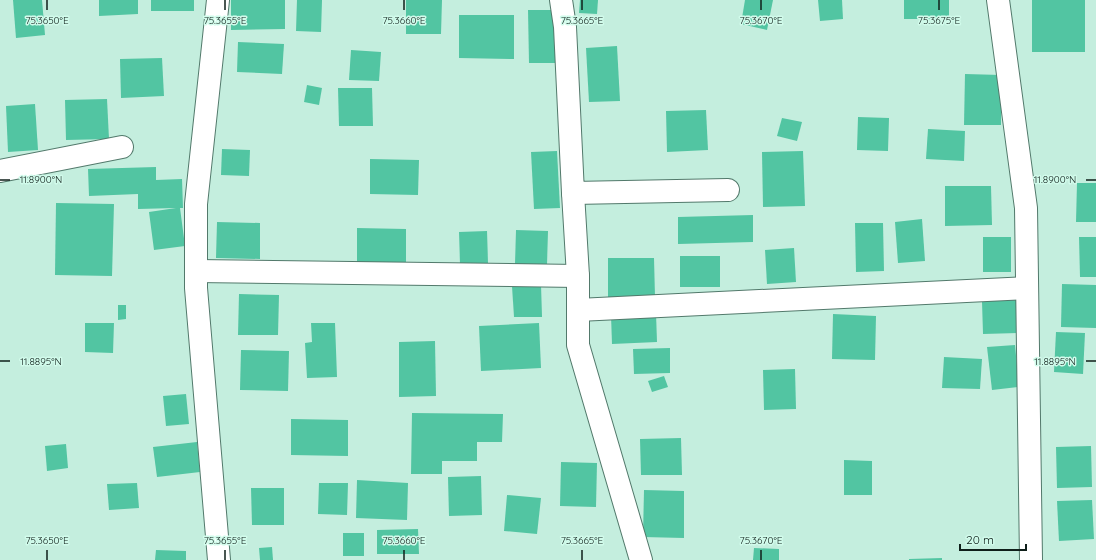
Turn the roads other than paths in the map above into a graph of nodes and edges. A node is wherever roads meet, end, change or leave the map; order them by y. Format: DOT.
graph roads {
  1 [pos="218,0"];
  2 [pos="561,0"];
  3 [pos="998,0"];
  4 [pos="122,147"];
  5 [pos="0,171"];
  6 [pos="728,190"];
  7 [pos="573,193"];
  8 [pos="196,271"];
  9 [pos="578,276"];
  10 [pos="1028,288"];
  11 [pos="578,310"];
  12 [pos="219,560"];
  13 [pos="642,560"];
  14 [pos="1031,560"];
  1 -- 8 [label="street"];
  2 -- 7 [label="street"];
  3 -- 10 [label="street"];
  4 -- 5 [label="street"];
  6 -- 7 [label="street"];
  7 -- 9 [label="street"];
  8 -- 9 [label="street"];
  8 -- 12 [label="street"];
  9 -- 11 [label="street"];
  10 -- 11 [label="street"];
  10 -- 14 [label="street"];
  11 -- 13 [label="street"];
}
